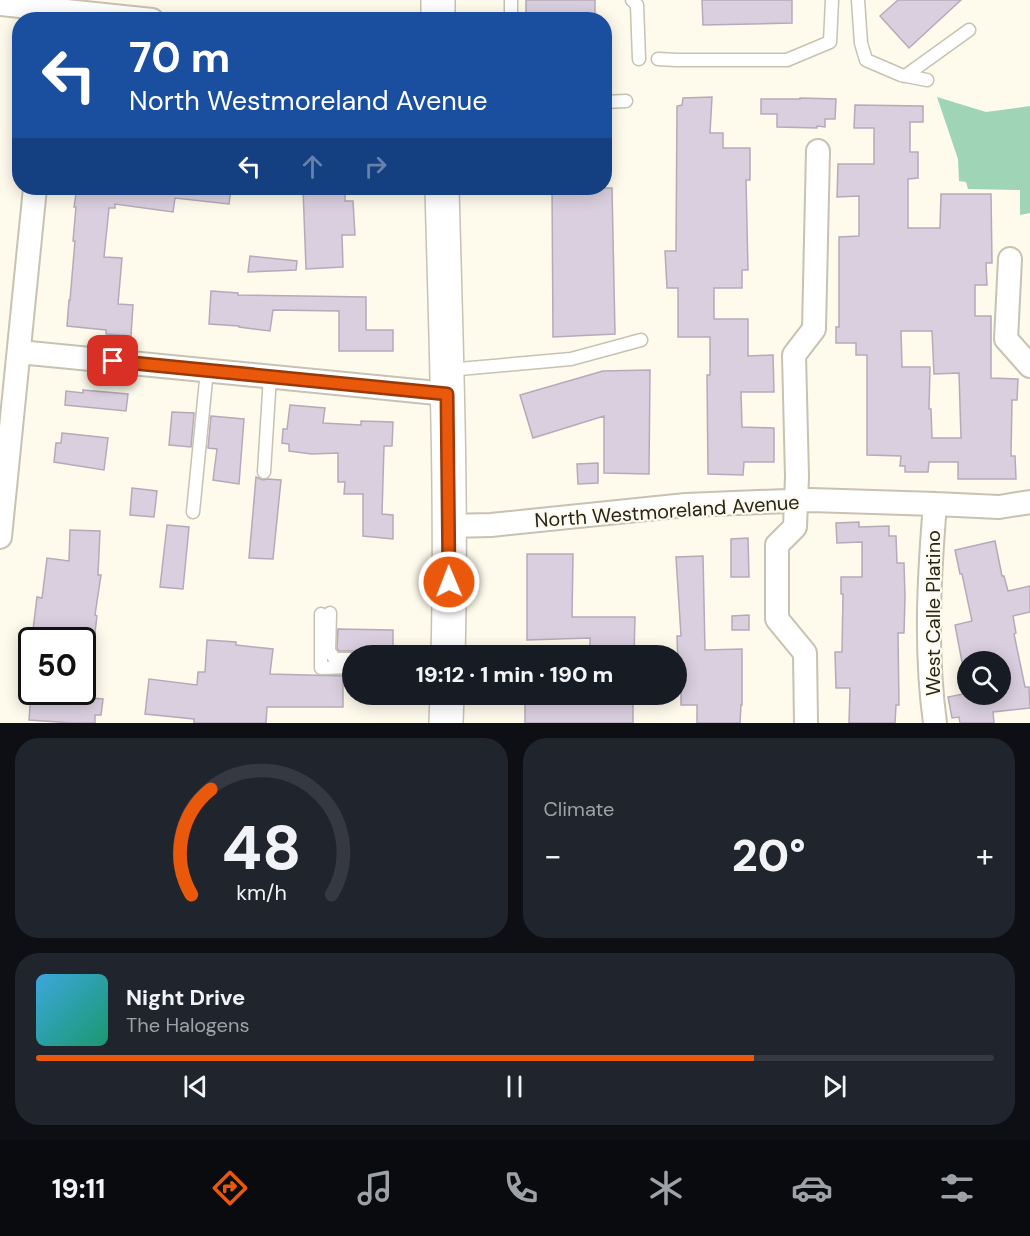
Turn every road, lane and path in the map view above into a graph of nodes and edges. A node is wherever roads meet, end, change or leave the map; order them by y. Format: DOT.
graph roads {
  1 [pos="632,0"];
  2 [pos="832,0"];
  3 [pos="858,0"];
  4 [pos="0,4"];
  5 [pos="52,10"];
  6 [pos="72,12"];
  7 [pos="969,30"];
  8 [pos="639,59"];
  9 [pos="658,59"];
  10 [pos="905,76"];
  11 [pos="927,80"];
  12 [pos="626,101"];
  13 [pos="612,102"];
  14 [pos="818,152"];
  15 [pos="34,195"];
  16 [pos="442,195"];
  17 [pos="1010,259"];
  18 [pos="641,340"];
  19 [pos="20,352"];
  20 [pos="1030,366"];
  21 [pos="207,370"];
  22 [pos="270,376"];
  23 [pos="447,382"];
  24 [pos="264,472"];
  25 [pos="795,501"];
  26 [pos="1030,502"];
  27 [pos="935,504"];
  28 [pos="2,507"];
  29 [pos="193,512"];
  30 [pos="448,526"];
  31 [pos="0,537"];
  32 [pos="448,645"];
  33 [pos="342,659"];
  34 [pos="342,667"];
  35 [pos="447,705"];
  36 [pos="446,723"];
  37 [pos="806,723"];
  38 [pos="935,723"];
  1 -- 8 [label="lane"];
  2 -- 9 [label="lane"];
  3 -- 10 [label="lane"];
  4 -- 5 [label="street"];
  5 -- 6 [label="street"];
  7 -- 10 [label="lane"];
  10 -- 11 [label="lane"];
  12 -- 13 [label="lane"];
  14 -- 25 [label="street"];
  15 -- 19 [label="street"];
  16 -- 23 [label="main road"];
  17 -- 20 [label="street"];
  18 -- 23 [label="lane"];
  19 -- 21 [label="street"];
  19 -- 28 [label="street"];
  21 -- 22 [label="street"];
  21 -- 29 [label="lane"];
  22 -- 23 [label="street"];
  22 -- 24 [label="lane"];
  23 -- 30 [label="main road"];
  25 -- 27 [label="street, North Westmoreland Avenue"];
  25 -- 30 [label="street, North Westmoreland Avenue"];
  25 -- 37 [label="street"];
  26 -- 27 [label="street, North Westmoreland Avenue"];
  27 -- 38 [label="street, West Calle Platino"];
  28 -- 31 [label="street"];
  30 -- 32 [label="main road"];
  33 -- 34 [label="lane"];
  35 -- 36 [label="main road"];
}
